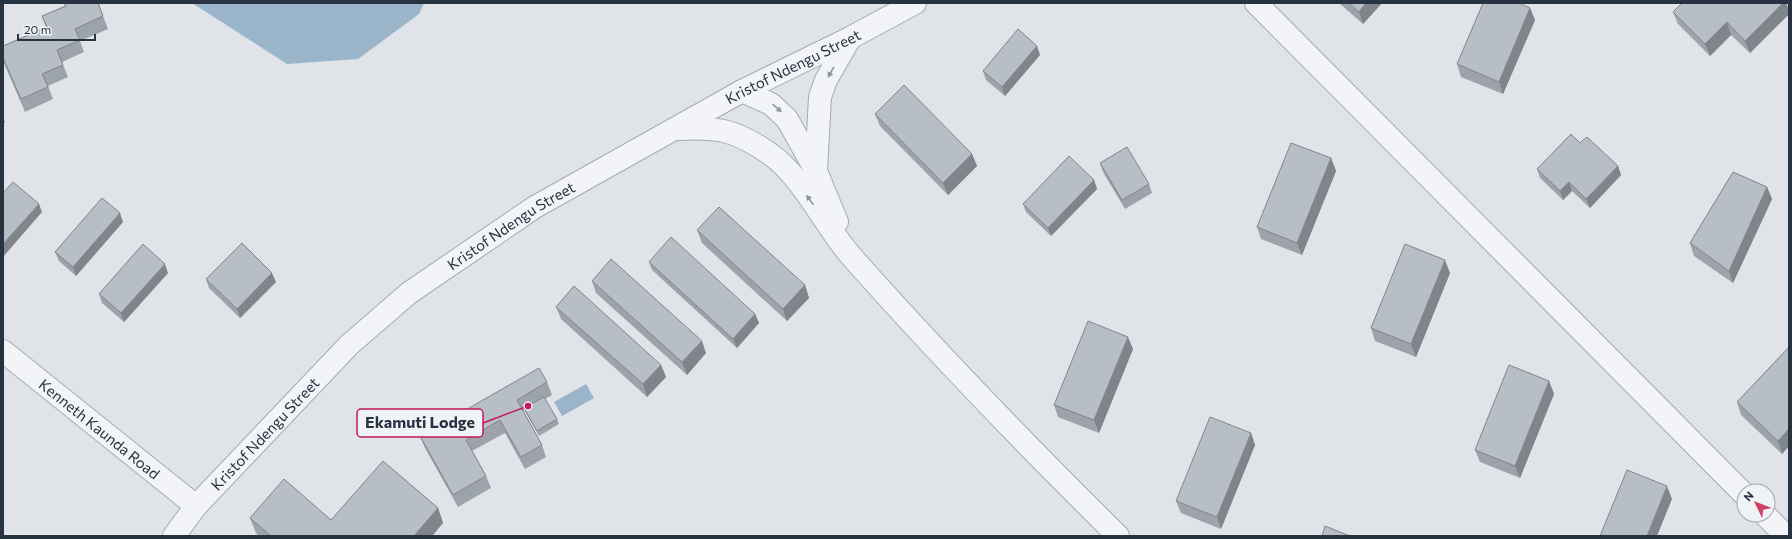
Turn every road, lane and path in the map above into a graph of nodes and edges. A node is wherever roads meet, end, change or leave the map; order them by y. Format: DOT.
graph roads {
  1 [pos="915,3"];
  2 [pos="1256,3"];
  3 [pos="850,38"];
  4 [pos="742,91"];
  5 [pos="672,130"];
  6 [pos="816,171"];
  7 [pos="850,254"];
  8 [pos="3,351"];
  9 [pos="1736,486"];
  10 [pos="196,506"];
  11 [pos="1773,523"];
  12 [pos="174,536"];
  13 [pos="1118,536"];
  14 [pos="1786,536"];
  1 -- 3 [label="street, Kristof Ndengu Street"];
  2 -- 9 [label="street"];
  3 -- 4 [label="street, Kristof Ndengu Street"];
  3 -- 6 [label="street, one-way"];
  4 -- 5 [label="street, Kristof Ndengu Street"];
  4 -- 6 [label="street, one-way"];
  7 -- 5 [label="street, one-way"];
  5 -- 10 [label="street, Kristof Ndengu Street"];
  6 -- 7 [label="street"];
  7 -- 13 [label="street"];
  8 -- 10 [label="street, Kenneth Kaunda Road"];
  10 -- 12 [label="street, Kristof Ndengu Street"];
  11 -- 14 [label="street"];
}
